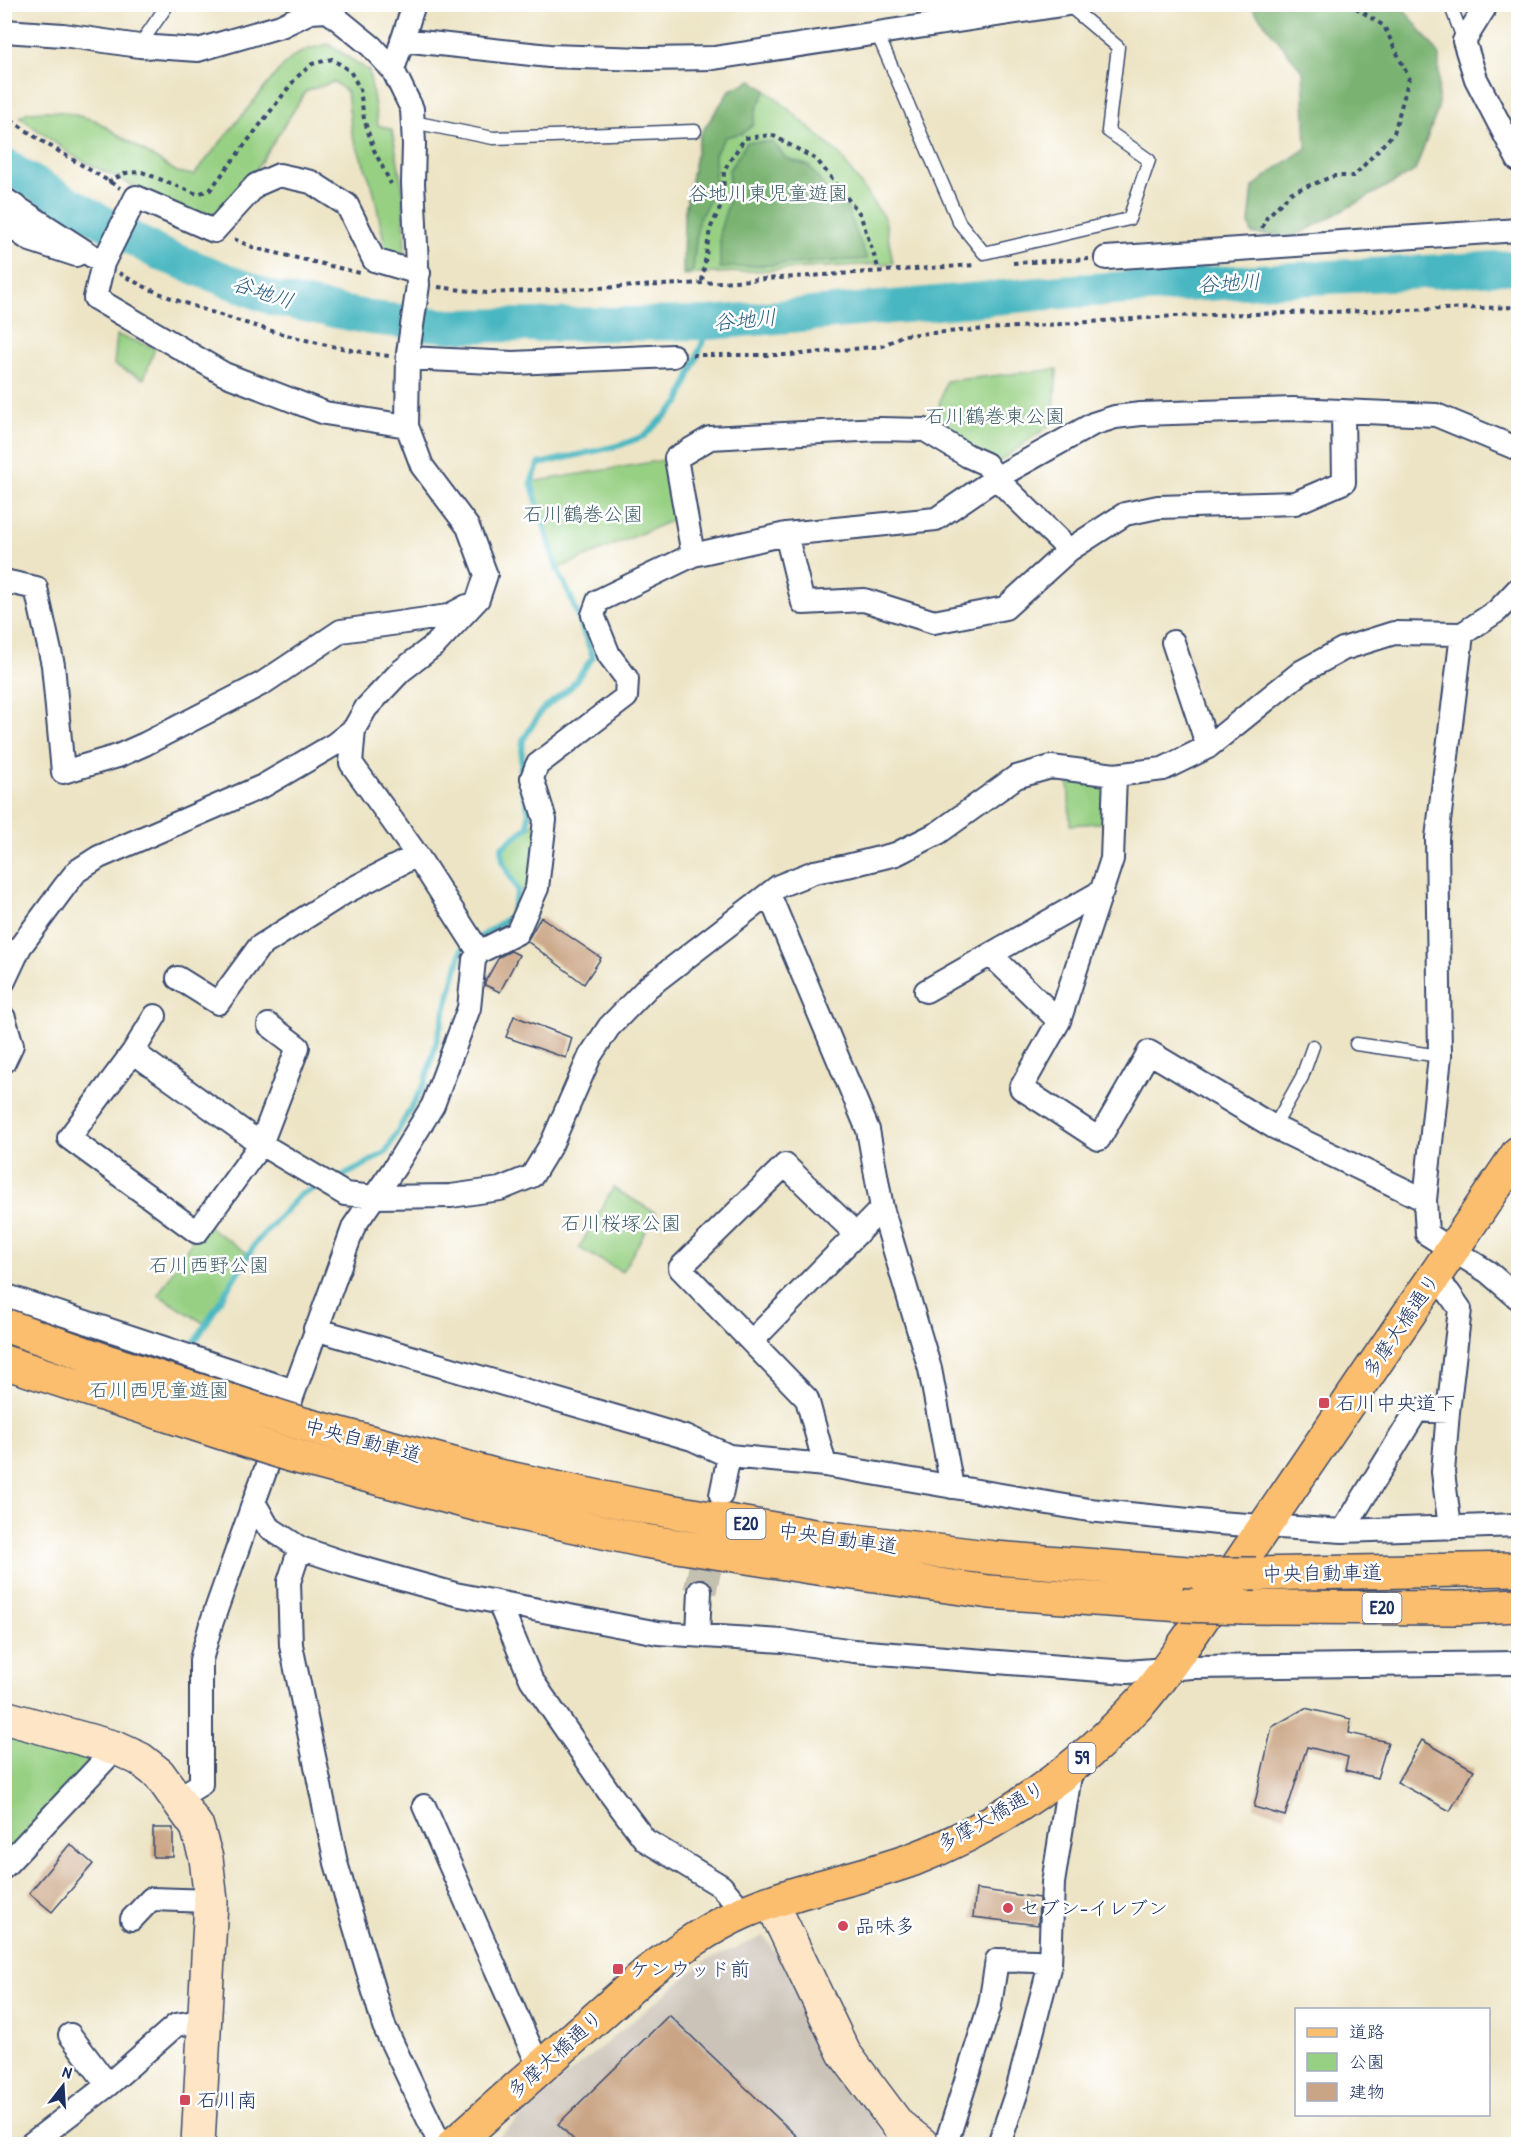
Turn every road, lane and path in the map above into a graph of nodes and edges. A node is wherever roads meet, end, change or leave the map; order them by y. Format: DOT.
graph roads {
  1 [pos="168,4"];
  2 [pos="414,4"];
  3 [pos="1350,4"];
  4 [pos="1450,4"];
  5 [pos="1487,4"];
  6 [pos="1068,5"];
  7 [pos="4,31"];
  8 [pos="877,33"];
  9 [pos="402,40"];
  10 [pos="1464,41"];
  11 [pos="139,46"];
  12 [pos="393,70"];
  13 [pos="4,115"];
  14 [pos="413,122"];
  15 [pos="695,131"];
  16 [pos="1518,160"];
  17 [pos="108,182"];
  18 [pos="392,189"];
  19 [pos="4,199"];
  20 [pos="134,201"];
  21 [pos="4,222"];
  22 [pos="1518,230"];
  23 [pos="255,248"];
  24 [pos="1257,249"];
  25 [pos="1106,258"];
  26 [pos="105,259"];
  27 [pos="1003,264"];
  28 [pos="981,265"];
  29 [pos="879,270"];
  30 [pos="371,276"];
  31 [pos="133,281"];
  32 [pos="702,281"];
  33 [pos="417,283"];
  34 [pos="452,289"];
  35 [pos="1518,307"];
  36 [pos="370,353"];
  37 [pos="408,356"];
  38 [pos="679,356"];
  39 [pos="1343,411"];
  40 [pos="407,426"];
  41 [pos="1518,449"];
  42 [pos="996,478"];
  43 [pos="786,534"];
  44 [pos="1069,550"];
  45 [pos="693,555"];
  46 [pos="4,581"];
  47 [pos="1518,589"];
  48 [pos="478,599"];
  49 [pos="1462,633"];
  50 [pos="1173,642"];
  51 [pos="354,729"];
  52 [pos="1208,747"];
  53 [pos="1114,775"];
  54 [pos="417,855"];
  55 [pos="1102,891"];
  56 [pos="769,894"];
  57 [pos="473,943"];
  58 [pos="991,955"];
  59 [pos="178,978"];
  60 [pos="4,981"];
  61 [pos="926,991"];
  62 [pos="155,1016"];
  63 [pos="4,1018"];
  64 [pos="1059,1021"];
  65 [pos="269,1025"];
  66 [pos="1356,1044"];
  67 [pos="1313,1046"];
  68 [pos="133,1052"];
  69 [pos="1440,1056"];
  70 [pos="4,1062"];
  71 [pos="1274,1127"];
  72 [pos="261,1144"];
  73 [pos="1518,1153"];
  74 [pos="375,1197"];
  75 [pos="1425,1200"];
  76 [pos="882,1208"];
  77 [pos="856,1234"];
  78 [pos="1451,1250"];
  79 [pos="1433,1277"];
  80 [pos="4,1295"];
  81 [pos="1518,1298"];
  82 [pos="4,1325"];
  83 [pos="315,1329"];
  84 [pos="752,1341"];
  85 [pos="4,1362"];
  86 [pos="294,1391"];
  87 [pos="1448,1412"];
  88 [pos="729,1456"];
  89 [pos="825,1465"];
  90 [pos="952,1487"];
  91 [pos="722,1495"];
  92 [pos="254,1502"];
  93 [pos="1518,1525"];
  94 [pos="1264,1527"];
  95 [pos="1450,1528"];
  96 [pos="1343,1531"];
  97 [pos="300,1548"];
  98 [pos="1518,1569"];
  99 [pos="700,1591"];
  100 [pos="499,1604"];
  101 [pos="1518,1605"];
  102 [pos="698,1634"];
  103 [pos="1518,1663"];
  104 [pos="1168,1668"];
  105 [pos="4,1716"];
  106 [pos="117,1748"];
  107 [pos="1071,1769"];
  108 [pos="178,1798"];
  109 [pos="424,1806"];
  110 [pos="4,1866"];
  111 [pos="212,1901"];
  112 [pos="758,1908"];
  113 [pos="132,1919"];
  114 [pos="1050,1964"];
  115 [pos="206,2020"];
  116 [pos="70,2035"];
  117 [pos="540,2069"];
  118 [pos="108,2085"];
  119 [pos="31,2145"];
  120 [pos="198,2145"];
  121 [pos="440,2145"];
  122 [pos="454,2145"];
  123 [pos="922,2145"];
  124 [pos="946,2145"];
  125 [pos="999,2145"];
  1 -- 11 [label="lane"];
  2 -- 9 [label="street"];
  3 -- 24 [label="path"];
  4 -- 10 [label="lane"];
  5 -- 10 [label="street"];
  6 -- 8 [label="street"];
  6 -- 8 [label="lane"];
  7 -- 11 [label="street"];
  8 -- 9 [label="street"];
  9 -- 12 [label="street"];
  10 -- 16 [label="street"];
  11 -- 12 [label="street"];
  12 -- 14 [label="street"];
  13 -- 17 [label="path"];
  14 -- 15 [label="lane"];
  14 -- 33 [label="street"];
  17 -- 18 [label="path"];
  17 -- 20 [label="path"];
  19 -- 26 [label="street"];
  20 -- 26 [label="street"];
  20 -- 33 [label="street"];
  21 -- 26 [label="street"];
  22 -- 24 [label="street"];
  23 -- 30 [label="path"];
  24 -- 25 [label="street"];
  25 -- 27 [label="path"];
  26 -- 40 [label="street"];
  28 -- 29 [label="path"];
  29 -- 32 [label="path"];
  29 -- 34 [label="path"];
  31 -- 36 [label="path"];
  33 -- 37 [label="street"];
  35 -- 38 [label="path"];
  37 -- 38 [label="street"];
  37 -- 40 [label="street"];
  39 -- 41 [label="street"];
  39 -- 42 [label="street"];
  39 -- 44 [label="street"];
  40 -- 48 [label="street"];
  42 -- 43 [label="street"];
  42 -- 44 [label="street"];
  42 -- 45 [label="street"];
  43 -- 44 [label="street"];
  43 -- 45 [label="street"];
  45 -- 57 [label="street"];
  46 -- 48 [label="street"];
  47 -- 49 [label="street"];
  48 -- 51 [label="street"];
  49 -- 52 [label="street"];
  49 -- 69 [label="street"];
  50 -- 52 [label="street"];
  51 -- 54 [label="street"];
  51 -- 60 [label="street"];
  52 -- 53 [label="street"];
  53 -- 55 [label="street"];
  53 -- 56 [label="street"];
  54 -- 57 [label="street"];
  54 -- 59 [label="street"];
  55 -- 58 [label="street"];
  55 -- 64 [label="street"];
  56 -- 74 [label="street"];
  56 -- 76 [label="street"];
  57 -- 74 [label="street"];
  58 -- 61 [label="street"];
  58 -- 64 [label="street"];
  62 -- 68 [label="street"];
  63 -- 70 [label="street"];
  64 -- 71 [label="street"];
  65 -- 72 [label="street"];
  66 -- 69 [label="lane"];
  67 -- 71 [label="lane"];
  68 -- 72 [label="street"];
  68 -- 72 [label="street"];
  69 -- 75 [label="street"];
  71 -- 75 [label="street"];
  72 -- 74 [label="street"];
  73 -- 78 [label="main road, 多摩大橋通り / 59"];
  74 -- 83 [label="street"];
  75 -- 78 [label="street"];
  76 -- 77 [label="street"];
  76 -- 90 [label="street"];
  77 -- 84 [label="street"];
  77 -- 84 [label="street"];
  78 -- 79 [label="main road, 多摩大橋通り / 59"];
  78 -- 81 [label="street"];
  79 -- 87 [label="street"];
  79 -- 94 [label="main road, 多摩大橋通り / 59"];
  80 -- 86 [label="street"];
  82 -- 98 [label="main road, 中央自動車道 / E20, bridge"];
  83 -- 86 [label="street"];
  83 -- 88 [label="street"];
  84 -- 89 [label="street"];
  85 -- 101 [label="main road, 中央自動車道 / E20, bridge"];
  86 -- 92 [label="street"];
  87 -- 95 [label="street"];
  87 -- 96 [label="street"];
  88 -- 89 [label="street"];
  88 -- 91 [label="street"];
  89 -- 90 [label="street"];
  90 -- 94 [label="street"];
  92 -- 97 [label="street"];
  92 -- 108 [label="street"];
  93 -- 95 [label="street"];
  94 -- 96 [label="street"];
  94 -- 104 [label="main road, 多摩大橋通り / 59"];
  95 -- 96 [label="street"];
  97 -- 100 [label="street"];
  97 -- 121 [label="street"];
  99 -- 102 [label="street"];
  100 -- 102 [label="street"];
  100 -- 112 [label="street"];
  102 -- 104 [label="street"];
  103 -- 104 [label="street"];
  104 -- 107 [label="main road, 多摩大橋通り / 59"];
  105 -- 106 [label="street"];
  106 -- 108 [label="street"];
  106 -- 110 [label="street"];
  107 -- 112 [label="main road, 多摩大橋通り / 59"];
  107 -- 114 [label="street"];
  108 -- 111 [label="street"];
  109 -- 117 [label="street"];
  111 -- 113 [label="street"];
  111 -- 115 [label="street"];
  112 -- 117 [label="main road, 多摩大橋通り / 59"];
  112 -- 123 [label="street"];
  114 -- 124 [label="street"];
  114 -- 125 [label="street"];
  115 -- 118 [label="street"];
  115 -- 120 [label="street"];
  116 -- 118 [label="street"];
  117 -- 122 [label="main road, 多摩大橋通り / 59"];
  118 -- 119 [label="street"];
}
